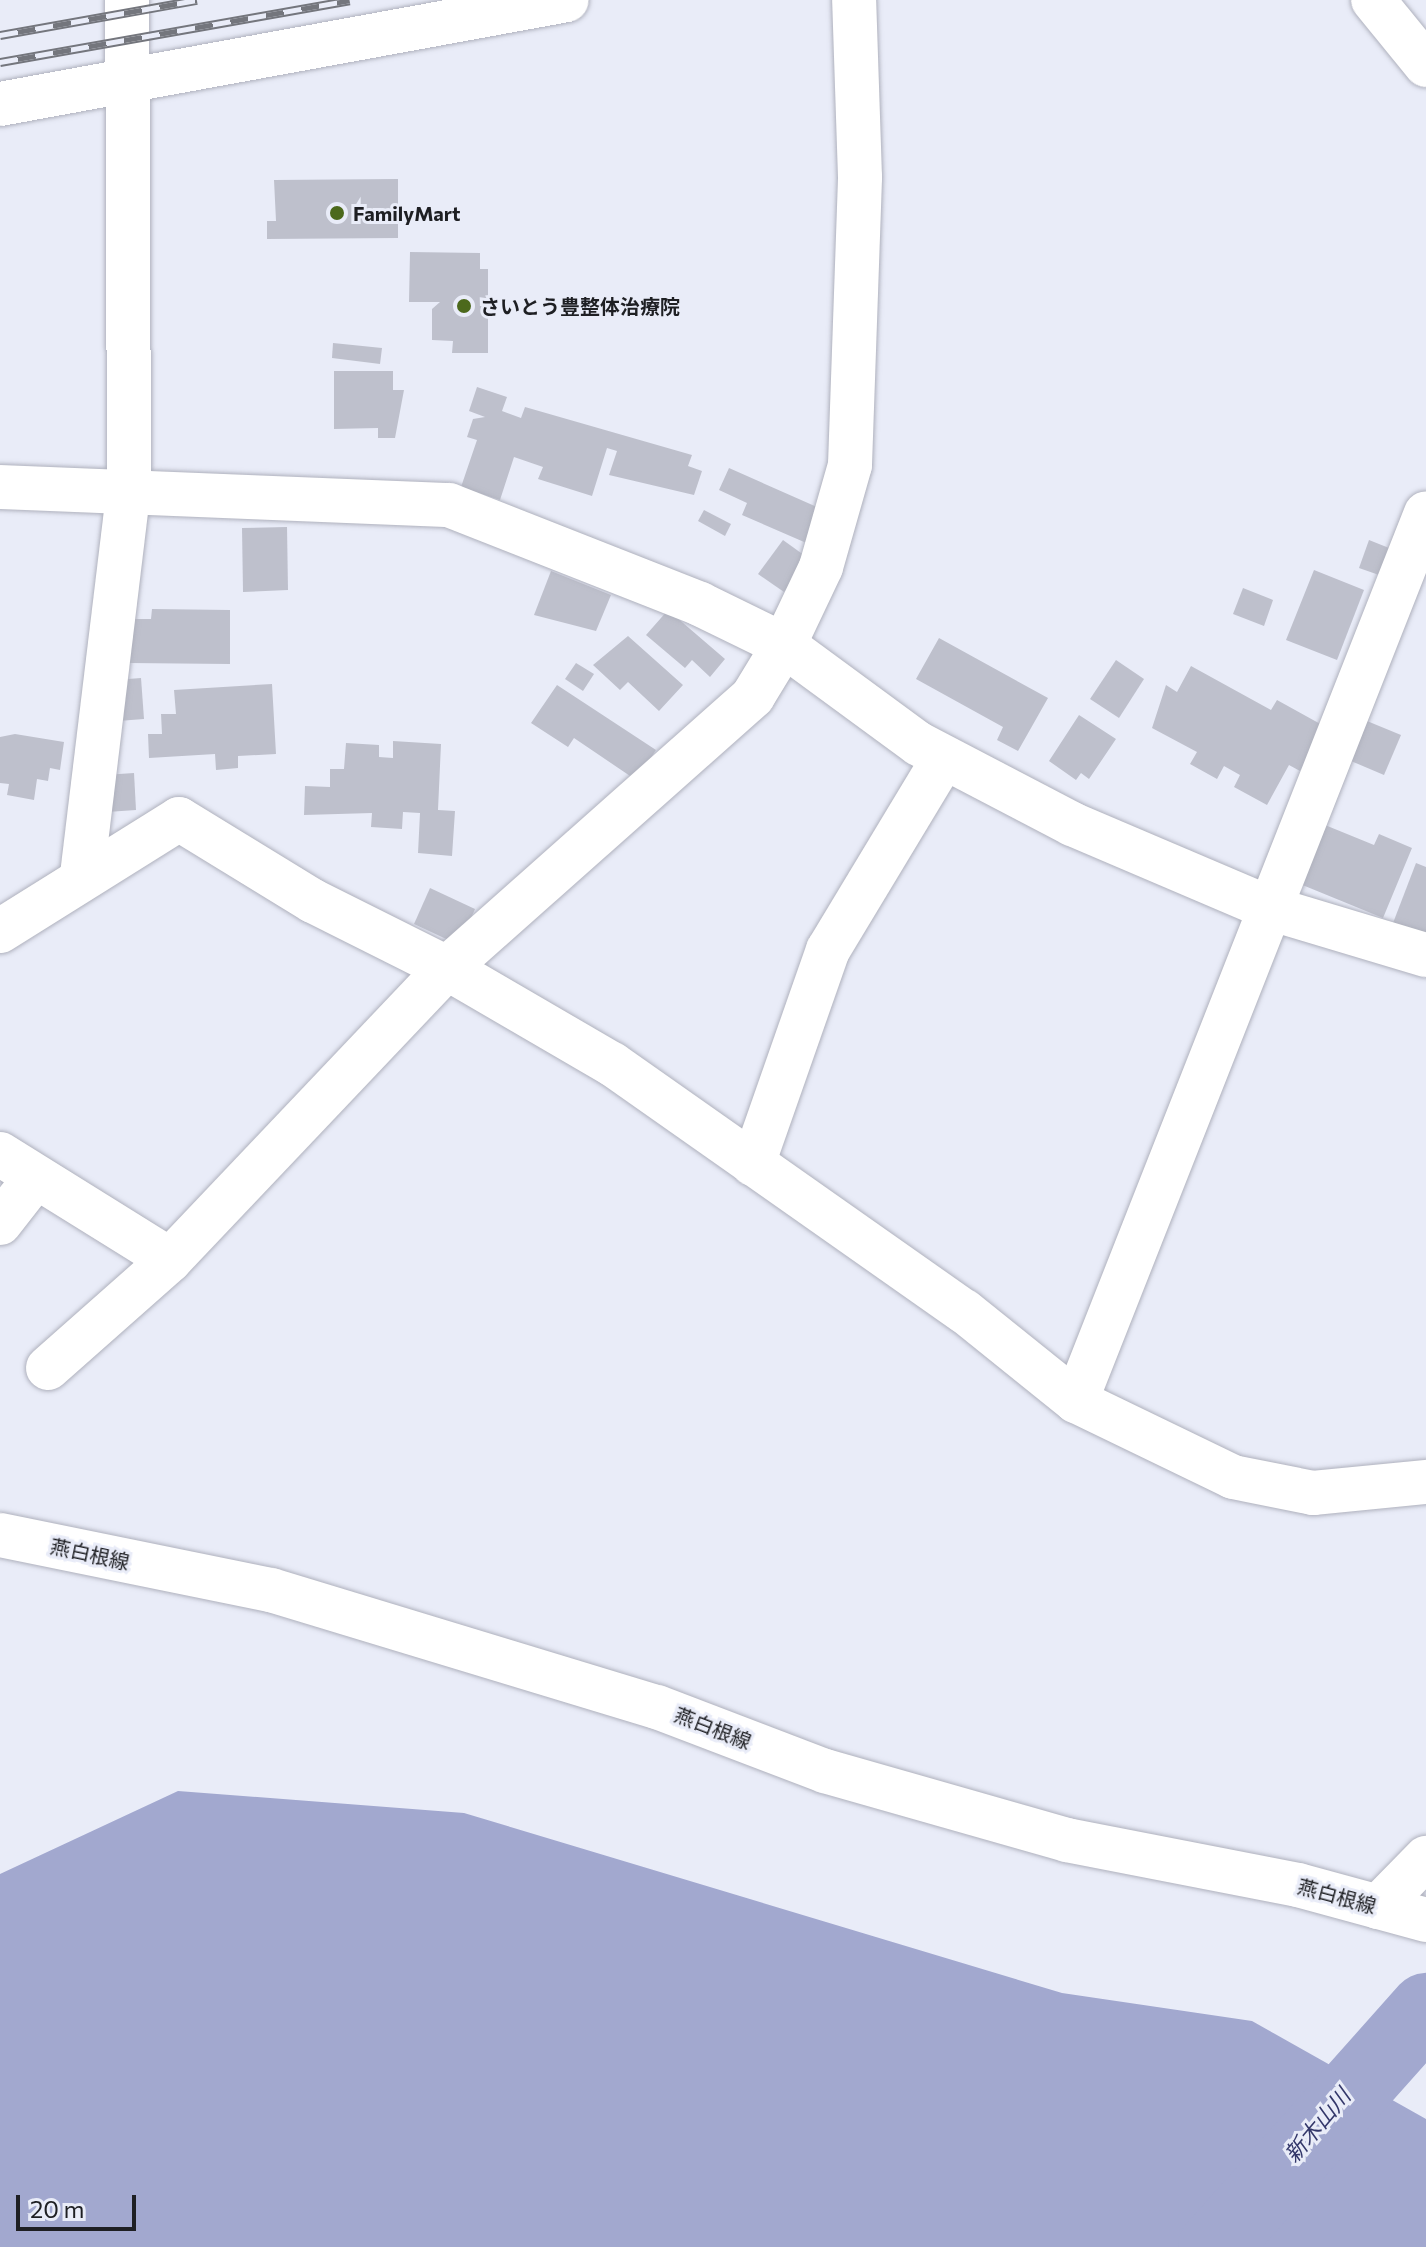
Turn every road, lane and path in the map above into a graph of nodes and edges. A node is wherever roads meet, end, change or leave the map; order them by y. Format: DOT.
graph roads {
  1 [pos="127,0"];
  2 [pos="567,0"];
  3 [pos="854,0"];
  4 [pos="1373,0"];
  5 [pos="1426,65"];
  6 [pos="125,81"];
  7 [pos="0,104"];
  8 [pos="0,487"];
  9 [pos="129,488"];
  10 [pos="1426,513"];
  11 [pos="784,645"];
  12 [pos="943,759"];
  13 [pos="82,875"];
  14 [pos="1269,908"];
  15 [pos="0,931"];
  16 [pos="1426,955"];
  17 [pos="447,968"];
  18 [pos="0,1154"];
  19 [pos="753,1164"];
  20 [pos="36,1177"];
  21 [pos="0,1223"];
  22 [pos="170,1260"];
  23 [pos="48,1368"];
  24 [pos="1076,1401"];
  25 [pos="1426,1482"];
  26 [pos="0,1535"];
  27 [pos="1426,1858"];
  28 [pos="1378,1907"];
  29 [pos="1426,1920"];
  1 -- 6 [label="street"];
  2 -- 6 [label="street"];
  3 -- 11 [label="street"];
  4 -- 5 [label="street"];
  6 -- 7 [label="street"];
  6 -- 9 [label="street"];
  8 -- 9 [label="street"];
  9 -- 11 [label="street"];
  9 -- 13 [label="street"];
  10 -- 14 [label="street"];
  11 -- 12 [label="street"];
  11 -- 17 [label="street"];
  12 -- 14 [label="street"];
  12 -- 19 [label="street"];
  13 -- 15 [label="street"];
  13 -- 17 [label="street"];
  14 -- 16 [label="street"];
  14 -- 24 [label="street"];
  17 -- 19 [label="street"];
  17 -- 22 [label="street"];
  18 -- 20 [label="street"];
  19 -- 24 [label="street"];
  20 -- 21 [label="street"];
  20 -- 22 [label="street"];
  22 -- 23 [label="street"];
  24 -- 25 [label="street"];
  26 -- 28 [label="street, 燕白根線"];
  27 -- 28 [label="street"];
  28 -- 29 [label="street, 燕白根線"];
}
